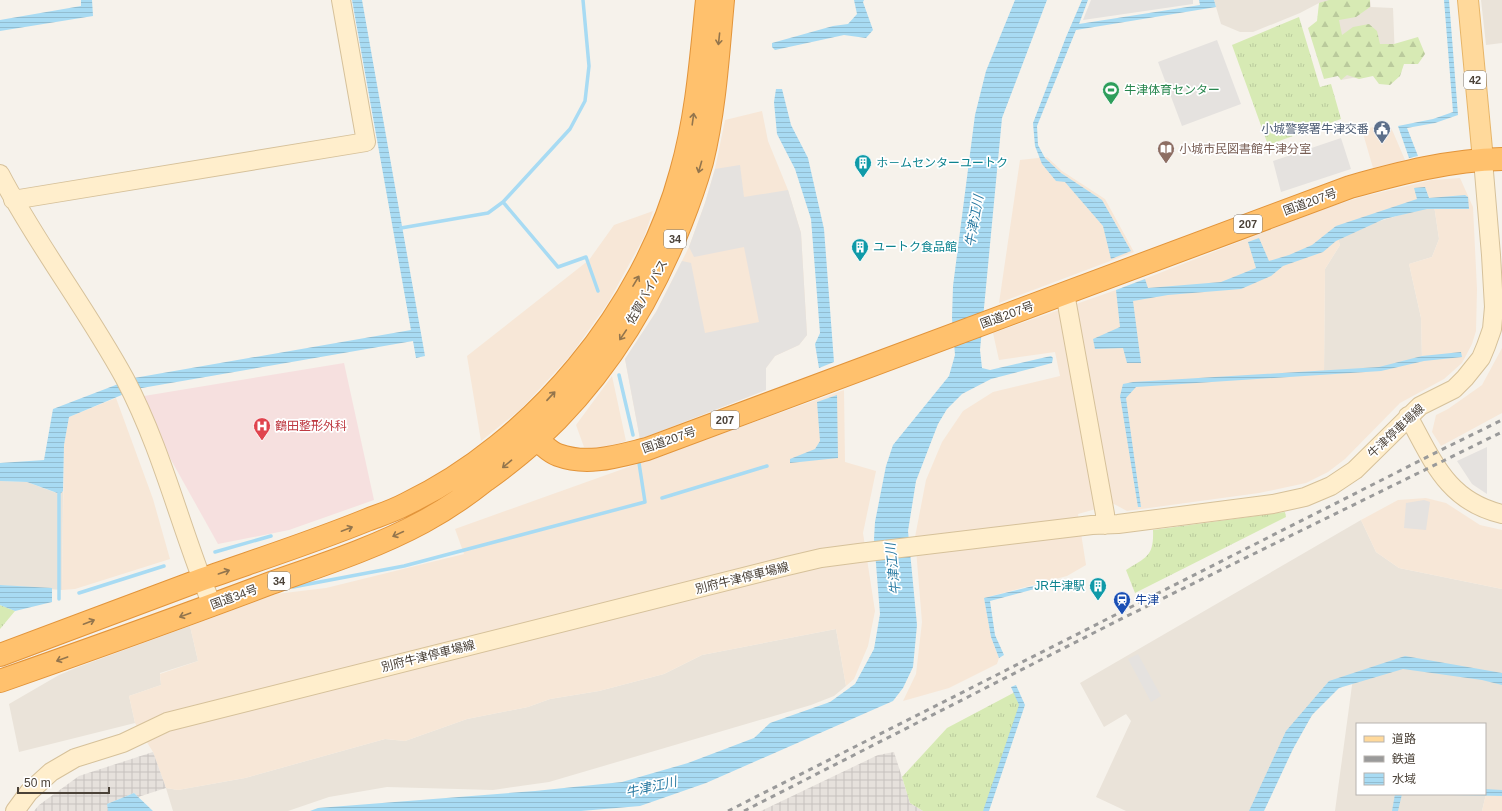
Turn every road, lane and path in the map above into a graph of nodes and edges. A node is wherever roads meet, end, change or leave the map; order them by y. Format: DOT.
graph roads {
  1 [pos="341,0"];
  2 [pos="707,0"];
  3 [pos="724,0"];
  4 [pos="1468,0"];
  5 [pos="1492,159"];
  6 [pos="0,174"];
  7 [pos="13,200"];
  8 [pos="1065,293"];
  9 [pos="1408,416"];
  10 [pos="530,432"];
  11 [pos="1502,514"];
  12 [pos="1105,525"];
  13 [pos="202,580"];
  14 [pos="212,605"];
  15 [pos="0,655"];
  16 [pos="0,681"];
  17 [pos="15,811"];
  1 -- 7 [label="main road"];
  10 -- 2 [label="highway, 佐賀バイパス / 34, one-way"];
  3 -- 10 [label="highway, 佐賀バイパス / 34, one-way"];
  4 -- 5 [label="main road, 42"];
  5 -- 8 [label="highway, 国道207号 / 207"];
  5 -- 9 [label="main road, 牛津停車場線"];
  6 -- 7 [label="main road"];
  7 -- 13 [label="main road"];
  8 -- 10 [label="highway, 国道207号 / 207"];
  8 -- 12 [label="main road"];
  9 -- 11 [label="main road"];
  9 -- 12 [label="main road, 牛津停車場線"];
  13 -- 10 [label="highway, 34, one-way"];
  10 -- 14 [label="highway, 国道34号 / 34, one-way"];
  12 -- 17 [label="main road, 別府牛津停車場線"];
  13 -- 14 [label="main road"];
  15 -- 13 [label="highway, 34, one-way"];
  14 -- 16 [label="highway, 国道34号 / 34, one-way"];
}
